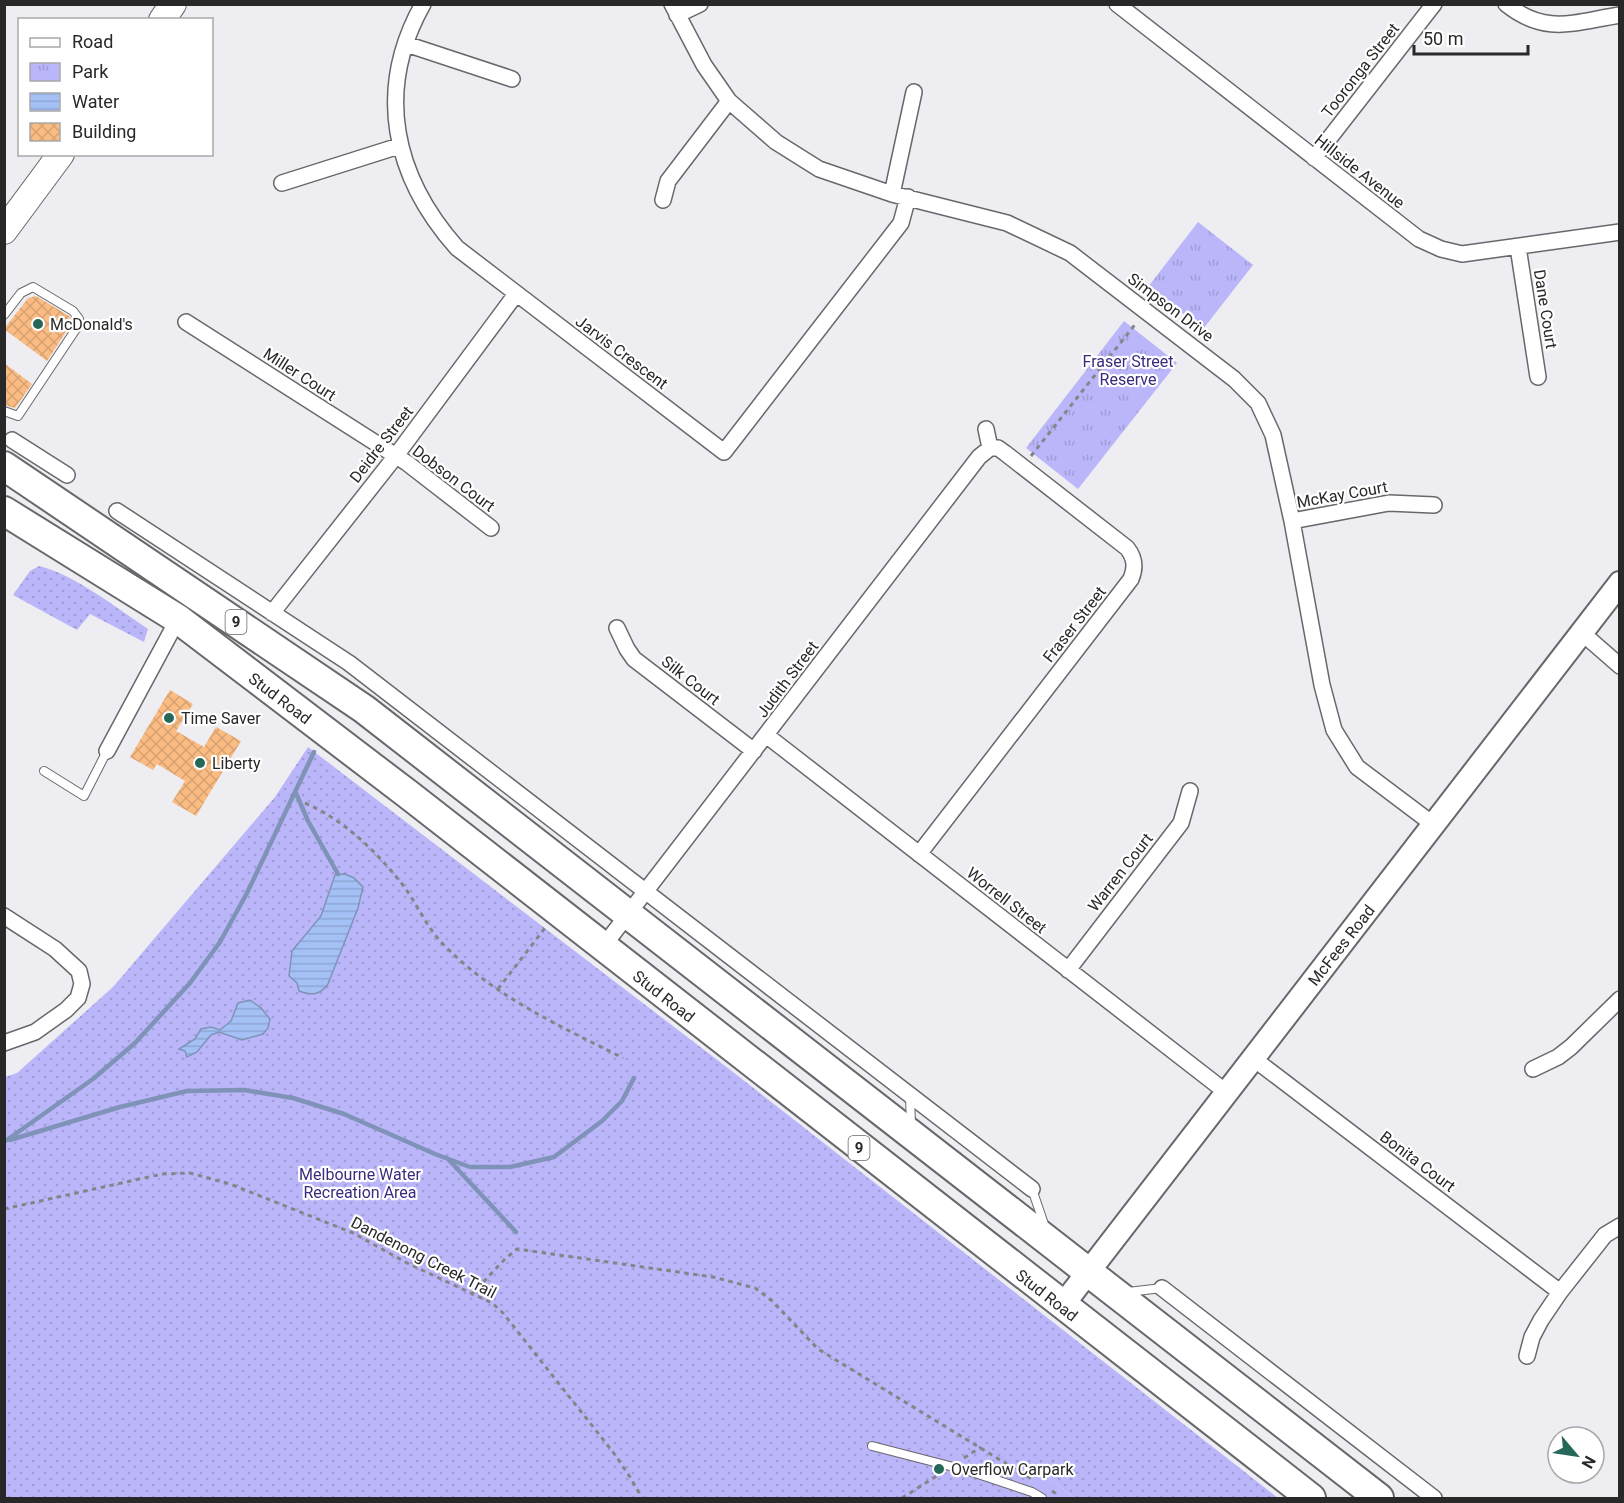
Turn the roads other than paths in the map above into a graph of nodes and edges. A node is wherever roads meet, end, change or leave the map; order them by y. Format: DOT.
graph roads {
  1 [pos="173,4"];
  2 [pos="423,4"];
  3 [pos="700,4"];
  4 [pos="1117,4"];
  5 [pos="1434,4"];
  6 [pos="1506,4"];
  7 [pos="674,10"];
  8 [pos="1620,15"];
  9 [pos="163,18"];
  10 [pos="406,44"];
  11 [pos="512,79"];
  12 [pos="914,92"];
  13 [pos="729,101"];
  14 [pos="399,146"];
  15 [pos="59,156"];
  16 [pos="1314,158"];
  17 [pos="282,183"];
  18 [pos="900,195"];
  19 [pos="663,200"];
  20 [pos="25,201"];
  21 [pos="4,222"];
  22 [pos="4,231"];
  23 [pos="1620,232"];
  24 [pos="1518,247"];
  25 [pos="516,294"];
  26 [pos="4,315"];
  27 [pos="186,322"];
  28 [pos="1538,377"];
  29 [pos="4,411"];
  30 [pos="986,429"];
  31 [pos="990,448"];
  32 [pos="395,457"];
  33 [pos="20,461"];
  34 [pos="67,475"];
  35 [pos="1434,505"];
  36 [pos="117,511"];
  37 [pos="4,512"];
  38 [pos="1292,521"];
  39 [pos="491,528"];
  40 [pos="1620,583"];
  41 [pos="272,613"];
  42 [pos="178,620"];
  43 [pos="617,628"];
  44 [pos="1581,632"];
  45 [pos="1620,666"];
  46 [pos="766,735"];
  47 [pos="107,751"];
  48 [pos="754,751"];
  49 [pos="44,771"];
  50 [pos="1190,792"];
  51 [pos="1434,825"];
  52 [pos="919,854"];
  53 [pos="645,890"];
  54 [pos="626,915"];
  55 [pos="4,916"];
  56 [pos="602,948"];
  57 [pos="1068,970"];
  58 [pos="1620,999"];
  59 [pos="4,1043"];
  60 [pos="1254,1059"];
  61 [pos="1533,1069"];
  62 [pos="1226,1092"];
  63 [pos="910,1095"];
  64 [pos="911,1135"];
  65 [pos="1032,1189"];
  66 [pos="1620,1226"];
  67 [pos="1050,1241"];
  68 [pos="1089,1271"];
  69 [pos="1162,1288"];
  70 [pos="1560,1292"];
  71 [pos="1118,1294"];
  72 [pos="1062,1306"];
  73 [pos="1527,1356"];
  74 [pos="872,1446"];
  75 [pos="1042,1498"];
  76 [pos="1311,1498"];
  77 [pos="1378,1498"];
  78 [pos="1434,1498"];
  1 -- 9 [label="main road"];
  2 -- 10 [label="street, Jarvis Crescent"];
  3 -- 7 [label="street"];
  4 -- 16 [label="street, Hillside Avenue"];
  5 -- 16 [label="street, Tooronga Street"];
  6 -- 8 [label="street"];
  7 -- 13 [label="street, Simpson Drive"];
  10 -- 11 [label="street"];
  10 -- 14 [label="street, Jarvis Crescent"];
  12 -- 18 [label="street"];
  13 -- 18 [label="street, Simpson Drive"];
  13 -- 19 [label="street"];
  14 -- 17 [label="street"];
  14 -- 25 [label="street, Jarvis Crescent"];
  15 -- 20 [label="main road"];
  16 -- 24 [label="street, Hillside Avenue"];
  18 -- 25 [label="street, Jarvis Crescent"];
  18 -- 38 [label="street, Simpson Drive"];
  20 -- 21 [label="main road"];
  20 -- 22 [label="main road"];
  23 -- 24 [label="street, Hillside Avenue"];
  24 -- 28 [label="street, Dane Court"];
  25 -- 32 [label="street, Deidre Street"];
  26 -- 29 [label="lane"];
  27 -- 32 [label="street, Miller Court"];
  30 -- 31 [label="street"];
  31 -- 46 [label="street, Judith Street"];
  31 -- 52 [label="street, Fraser Street"];
  32 -- 39 [label="street, Dobson Court"];
  32 -- 41 [label="street, Deidre Street"];
  33 -- 34 [label="street"];
  33 -- 54 [label="highway, 9"];
  35 -- 38 [label="street, McKay Court"];
  36 -- 41 [label="street"];
  37 -- 42 [label="highway, Stud Road / 9"];
  38 -- 51 [label="street, Simpson Drive"];
  40 -- 44 [label="street, McFees Road"];
  41 -- 53 [label="street"];
  42 -- 47 [label="street"];
  42 -- 56 [label="highway, Stud Road / 9"];
  43 -- 48 [label="street, Silk Court"];
  44 -- 45 [label="street"];
  44 -- 51 [label="street, McFees Road"];
  46 -- 48 [label="street, Judith Street"];
  46 -- 52 [label="street, Worrell Street"];
  47 -- 49 [label="lane"];
  48 -- 53 [label="street, Judith Street"];
  50 -- 57 [label="street, Warren Court"];
  51 -- 60 [label="street, McFees Road"];
  52 -- 57 [label="street, Worrell Street"];
  53 -- 54 [label="street, Judith Street"];
  53 -- 63 [label="street"];
  54 -- 56 [label="street, Judith Street"];
  54 -- 64 [label="highway, 9"];
  55 -- 59 [label="street"];
  56 -- 72 [label="highway, Stud Road / 9"];
  57 -- 62 [label="street, Worrell Street"];
  58 -- 61 [label="street"];
  60 -- 62 [label="street, McFees Road"];
  60 -- 70 [label="street, Bonita Court"];
  62 -- 68 [label="street, McFees Road"];
  63 -- 64 [label="lane"];
  63 -- 65 [label="street"];
  64 -- 67 [label="highway, 9"];
  65 -- 67 [label="lane"];
  66 -- 70 [label="street"];
  67 -- 68 [label="highway, 9"];
  68 -- 71 [label="highway, 9"];
  68 -- 72 [label="street, McFees Road"];
  69 -- 71 [label="lane"];
  69 -- 78 [label="street"];
  70 -- 73 [label="street"];
  71 -- 77 [label="highway, 9"];
  72 -- 76 [label="highway, Stud Road / 9"];
  74 -- 75 [label="lane"];
}
